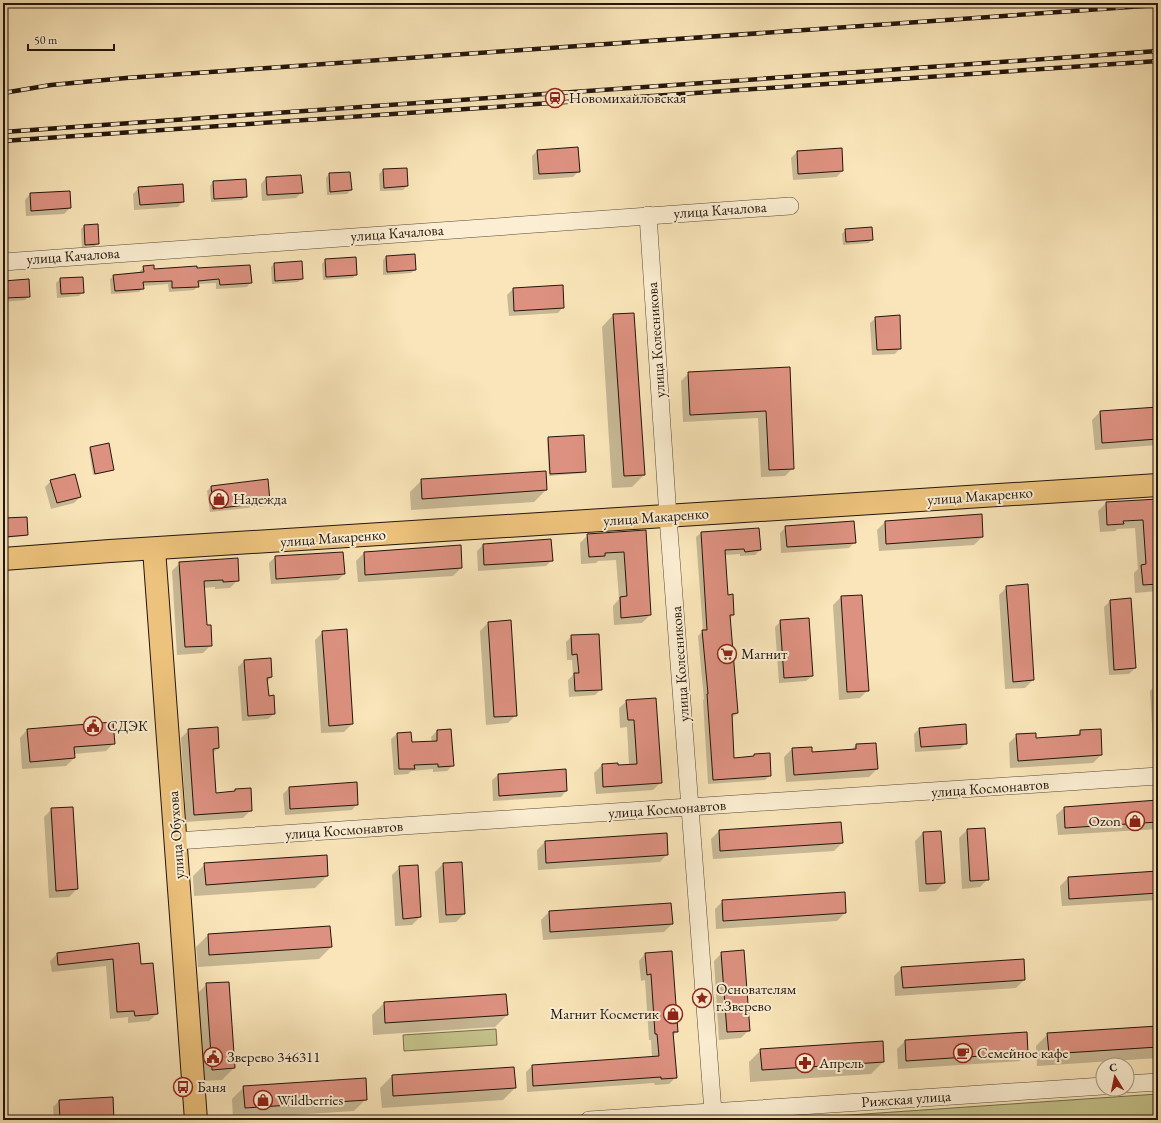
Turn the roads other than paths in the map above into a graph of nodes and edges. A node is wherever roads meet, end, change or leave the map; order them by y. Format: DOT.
graph roads {
  1 [pos="790,206"];
  2 [pos="648,215"];
  3 [pos="3,262"];
  4 [pos="1158,485"];
  5 [pos="668,516"];
  6 [pos="154,549"];
  7 [pos="3,559"];
  8 [pos="1158,776"];
  9 [pos="690,807"];
  10 [pos="176,841"];
  11 [pos="1158,1082"];
  12 [pos="1135,1083"];
  13 [pos="1095,1087"];
  14 [pos="713,1112"];
  15 [pos="196,1120"];
  16 [pos="588,1120"];
  1 -- 2 [label="street, улица Качалова"];
  2 -- 3 [label="street, улица Качалова"];
  2 -- 5 [label="street, улица Колесникова"];
  4 -- 5 [label="main road, улица Макаренко"];
  5 -- 6 [label="main road, улица Макаренко"];
  5 -- 9 [label="street, улица Колесникова"];
  6 -- 7 [label="main road, улица Макаренко"];
  6 -- 10 [label="main road, улица Обухова"];
  8 -- 9 [label="street, улица Космонавтов"];
  9 -- 10 [label="street, улица Космонавтов"];
  9 -- 14 [label="street, улица Колесникова"];
  10 -- 15 [label="main road, улица Обухова"];
  11 -- 12 [label="street"];
  13 -- 14 [label="street, Рижская улица"];
  14 -- 16 [label="street, Рижская улица"];
}
